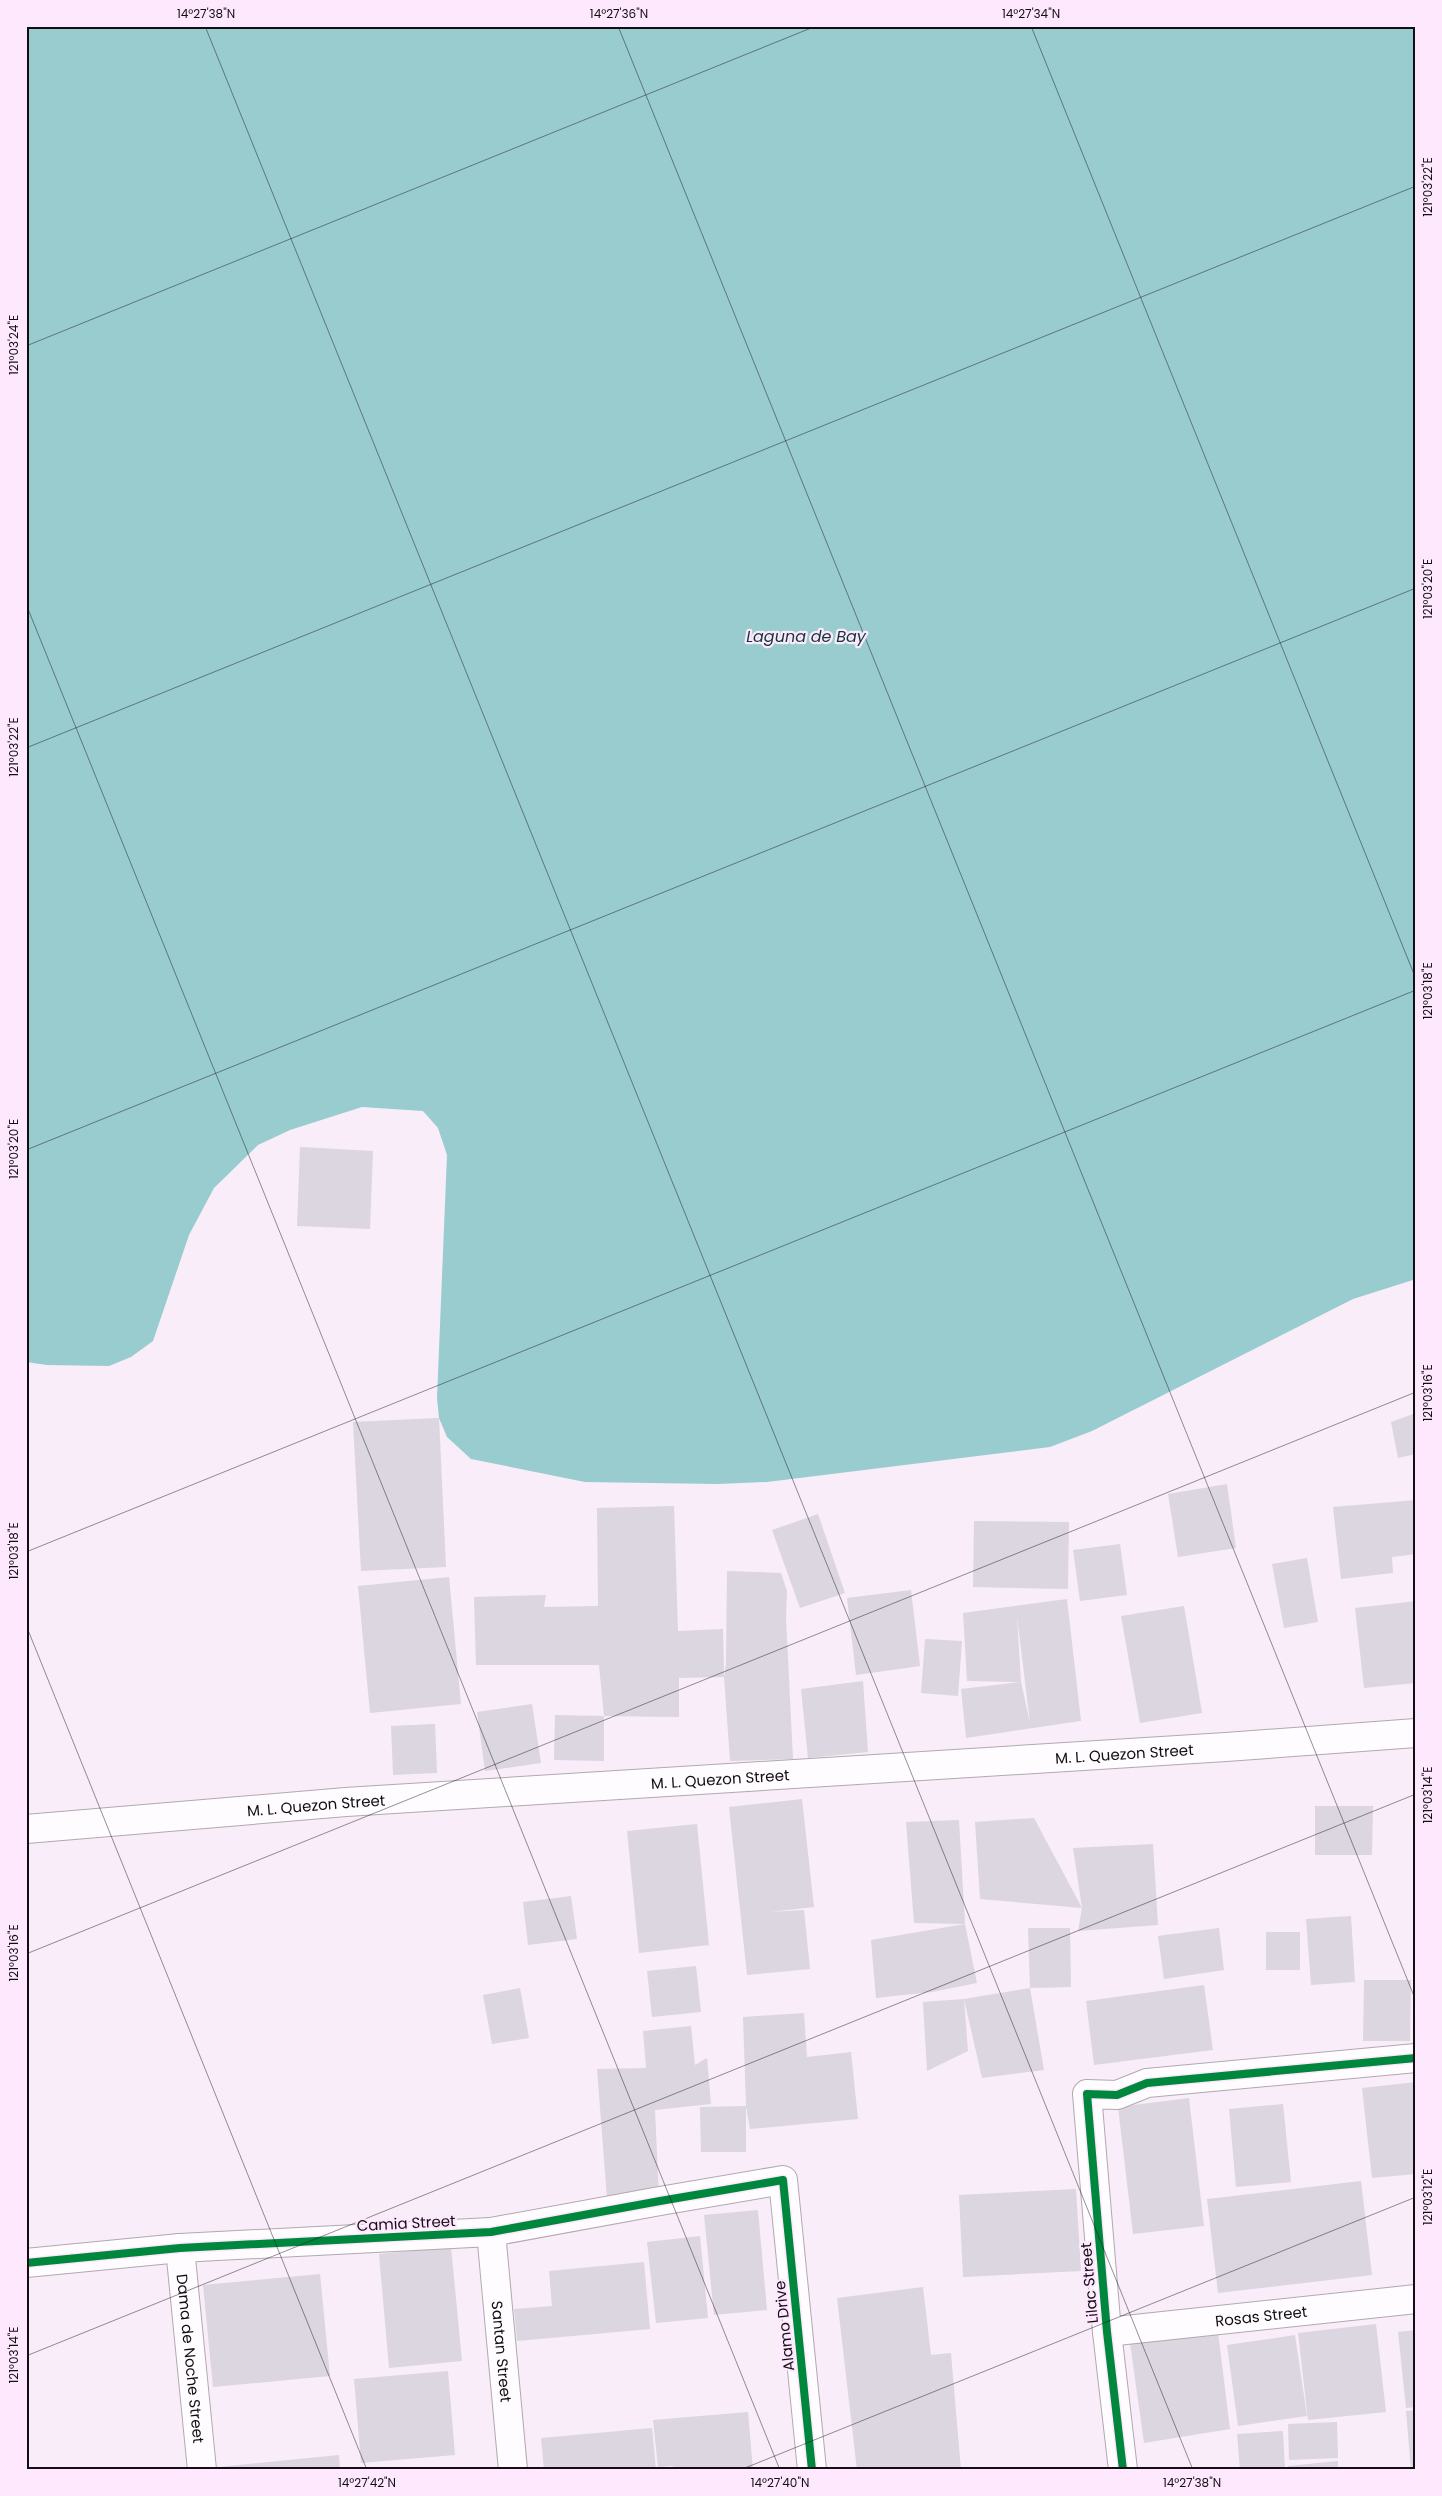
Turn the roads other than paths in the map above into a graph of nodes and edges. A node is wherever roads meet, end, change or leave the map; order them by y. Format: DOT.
graph roads {
  1 [pos="1416,1732"];
  2 [pos="26,1829"];
  3 [pos="1416,2058"];
  4 [pos="783,2180"];
  5 [pos="491,2232"];
  6 [pos="180,2248"];
  7 [pos="26,2263"];
  8 [pos="1416,2298"];
  9 [pos="1107,2332"];
  10 [pos="202,2470"];
  11 [pos="513,2470"];
  12 [pos="812,2470"];
  13 [pos="1122,2470"];
  1 -- 2 [label="street, M. L. Quezon Street"];
  3 -- 9 [label="street, Lilac Street"];
  4 -- 5 [label="street, Camia Street"];
  4 -- 12 [label="street, Alamo Drive"];
  5 -- 6 [label="street, Camia Street"];
  5 -- 11 [label="street, Santan Street"];
  6 -- 7 [label="street, Camia Street"];
  6 -- 10 [label="street, Dama de Noche Street"];
  8 -- 9 [label="street, Rosas Street"];
  9 -- 13 [label="street, Lilac Street"];
}
